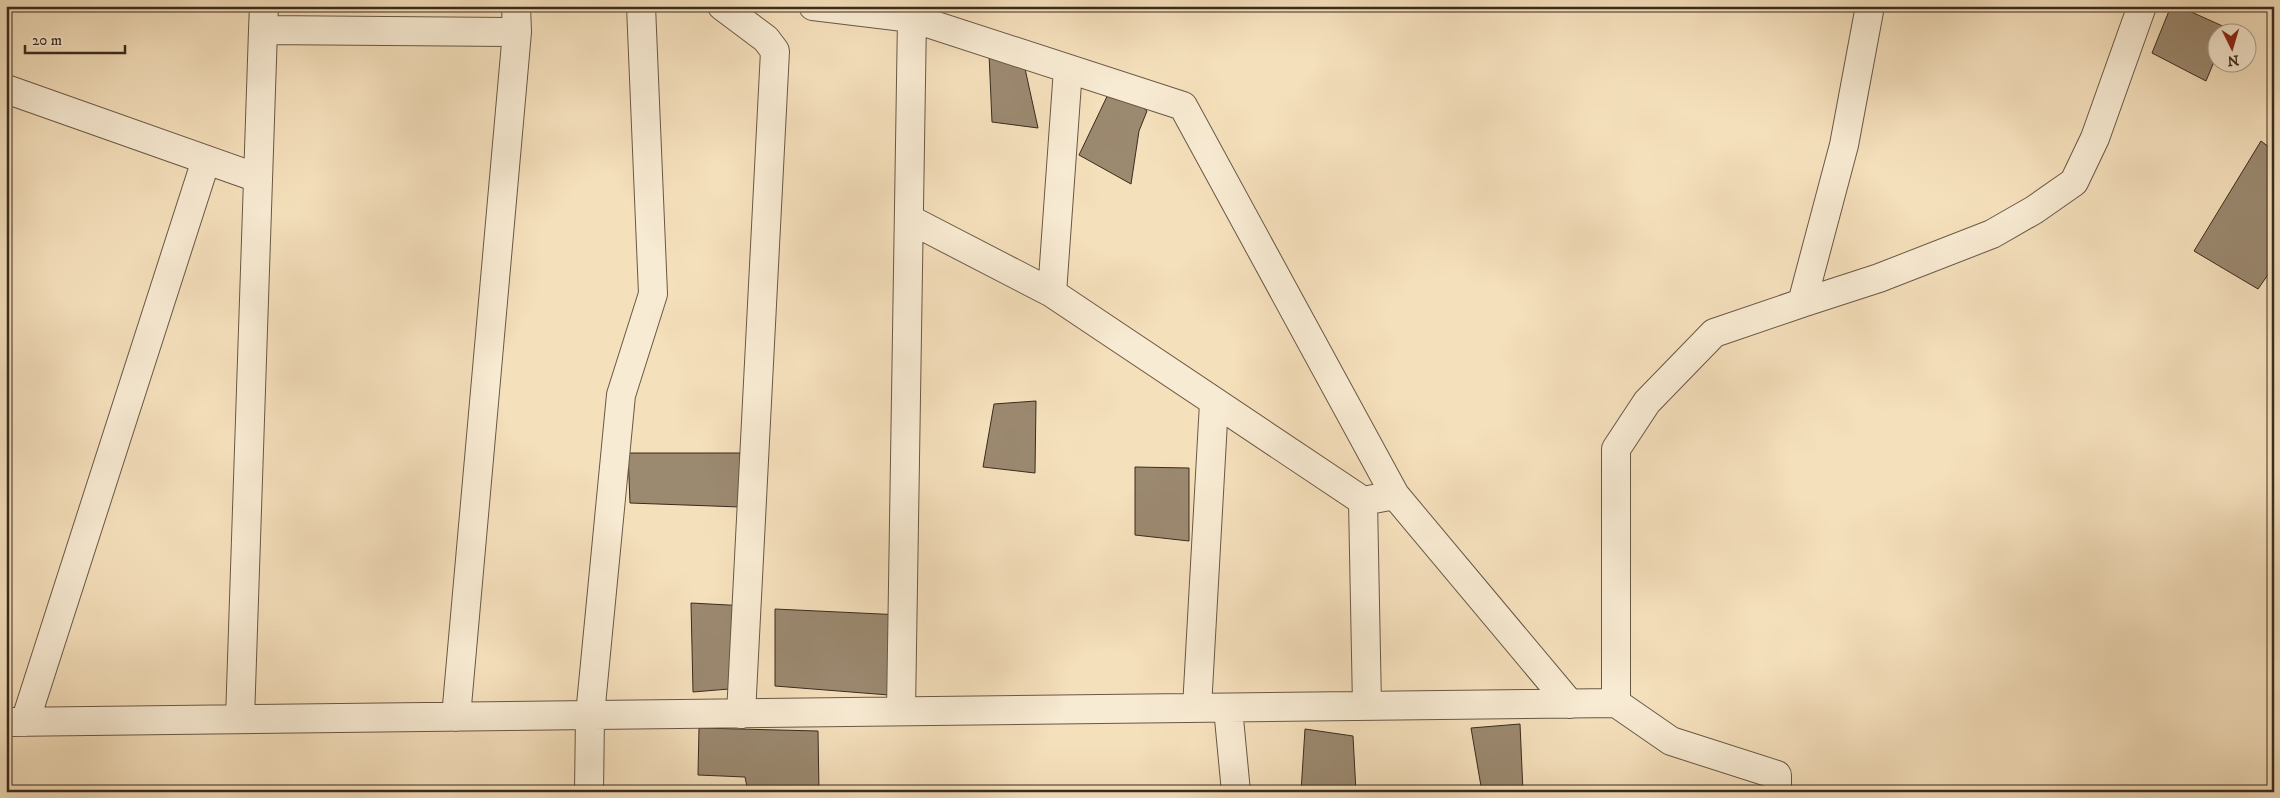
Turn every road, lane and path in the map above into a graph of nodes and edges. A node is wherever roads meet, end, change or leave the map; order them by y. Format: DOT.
graph roads {
  1 [pos="641,6"];
  2 [pos="722,6"];
  3 [pos="813,6"];
  4 [pos="1870,6"];
  5 [pos="2142,6"];
  6 [pos="263,18"];
  7 [pos="912,18"];
  8 [pos="517,19"];
  9 [pos="1068,69"];
  10 [pos="6,89"];
  11 [pos="206,160"];
  12 [pos="258,178"];
  13 [pos="909,219"];
  14 [pos="1052,293"];
  15 [pos="1802,303"];
  16 [pos="1214,403"];
  17 [pos="1395,495"];
  18 [pos="1363,501"];
  19 [pos="1616,703"];
  20 [pos="1570,704"];
  21 [pos="1367,706"];
  22 [pos="1197,708"];
  23 [pos="1228,708"];
  24 [pos="901,712"];
  25 [pos="741,714"];
  26 [pos="590,715"];
  27 [pos="456,717"];
  28 [pos="240,719"];
  29 [pos="15,722"];
  30 [pos="589,792"];
  31 [pos="1236,792"];
  32 [pos="1777,792"];
  1 -- 26 [label="street"];
  2 -- 25 [label="street"];
  3 -- 7 [label="street"];
  4 -- 15 [label="street"];
  5 -- 15 [label="street"];
  6 -- 8 [label="street"];
  6 -- 12 [label="street"];
  7 -- 9 [label="street"];
  7 -- 13 [label="street"];
  8 -- 27 [label="street"];
  9 -- 14 [label="street"];
  9 -- 17 [label="street"];
  10 -- 11 [label="street"];
  11 -- 12 [label="street"];
  11 -- 29 [label="street"];
  12 -- 28 [label="street"];
  13 -- 14 [label="street"];
  13 -- 24 [label="street"];
  14 -- 16 [label="street"];
  15 -- 19 [label="street"];
  16 -- 18 [label="street"];
  16 -- 22 [label="street"];
  17 -- 18 [label="street"];
  17 -- 20 [label="street"];
  18 -- 21 [label="street"];
  19 -- 20 [label="street"];
  19 -- 32 [label="street"];
  20 -- 21 [label="street"];
  21 -- 23 [label="street"];
  22 -- 23 [label="street"];
  22 -- 24 [label="street"];
  23 -- 31 [label="street"];
  24 -- 25 [label="street"];
  25 -- 26 [label="street"];
  26 -- 27 [label="street"];
  26 -- 30 [label="street"];
  27 -- 28 [label="street"];
  28 -- 29 [label="street"];
}
